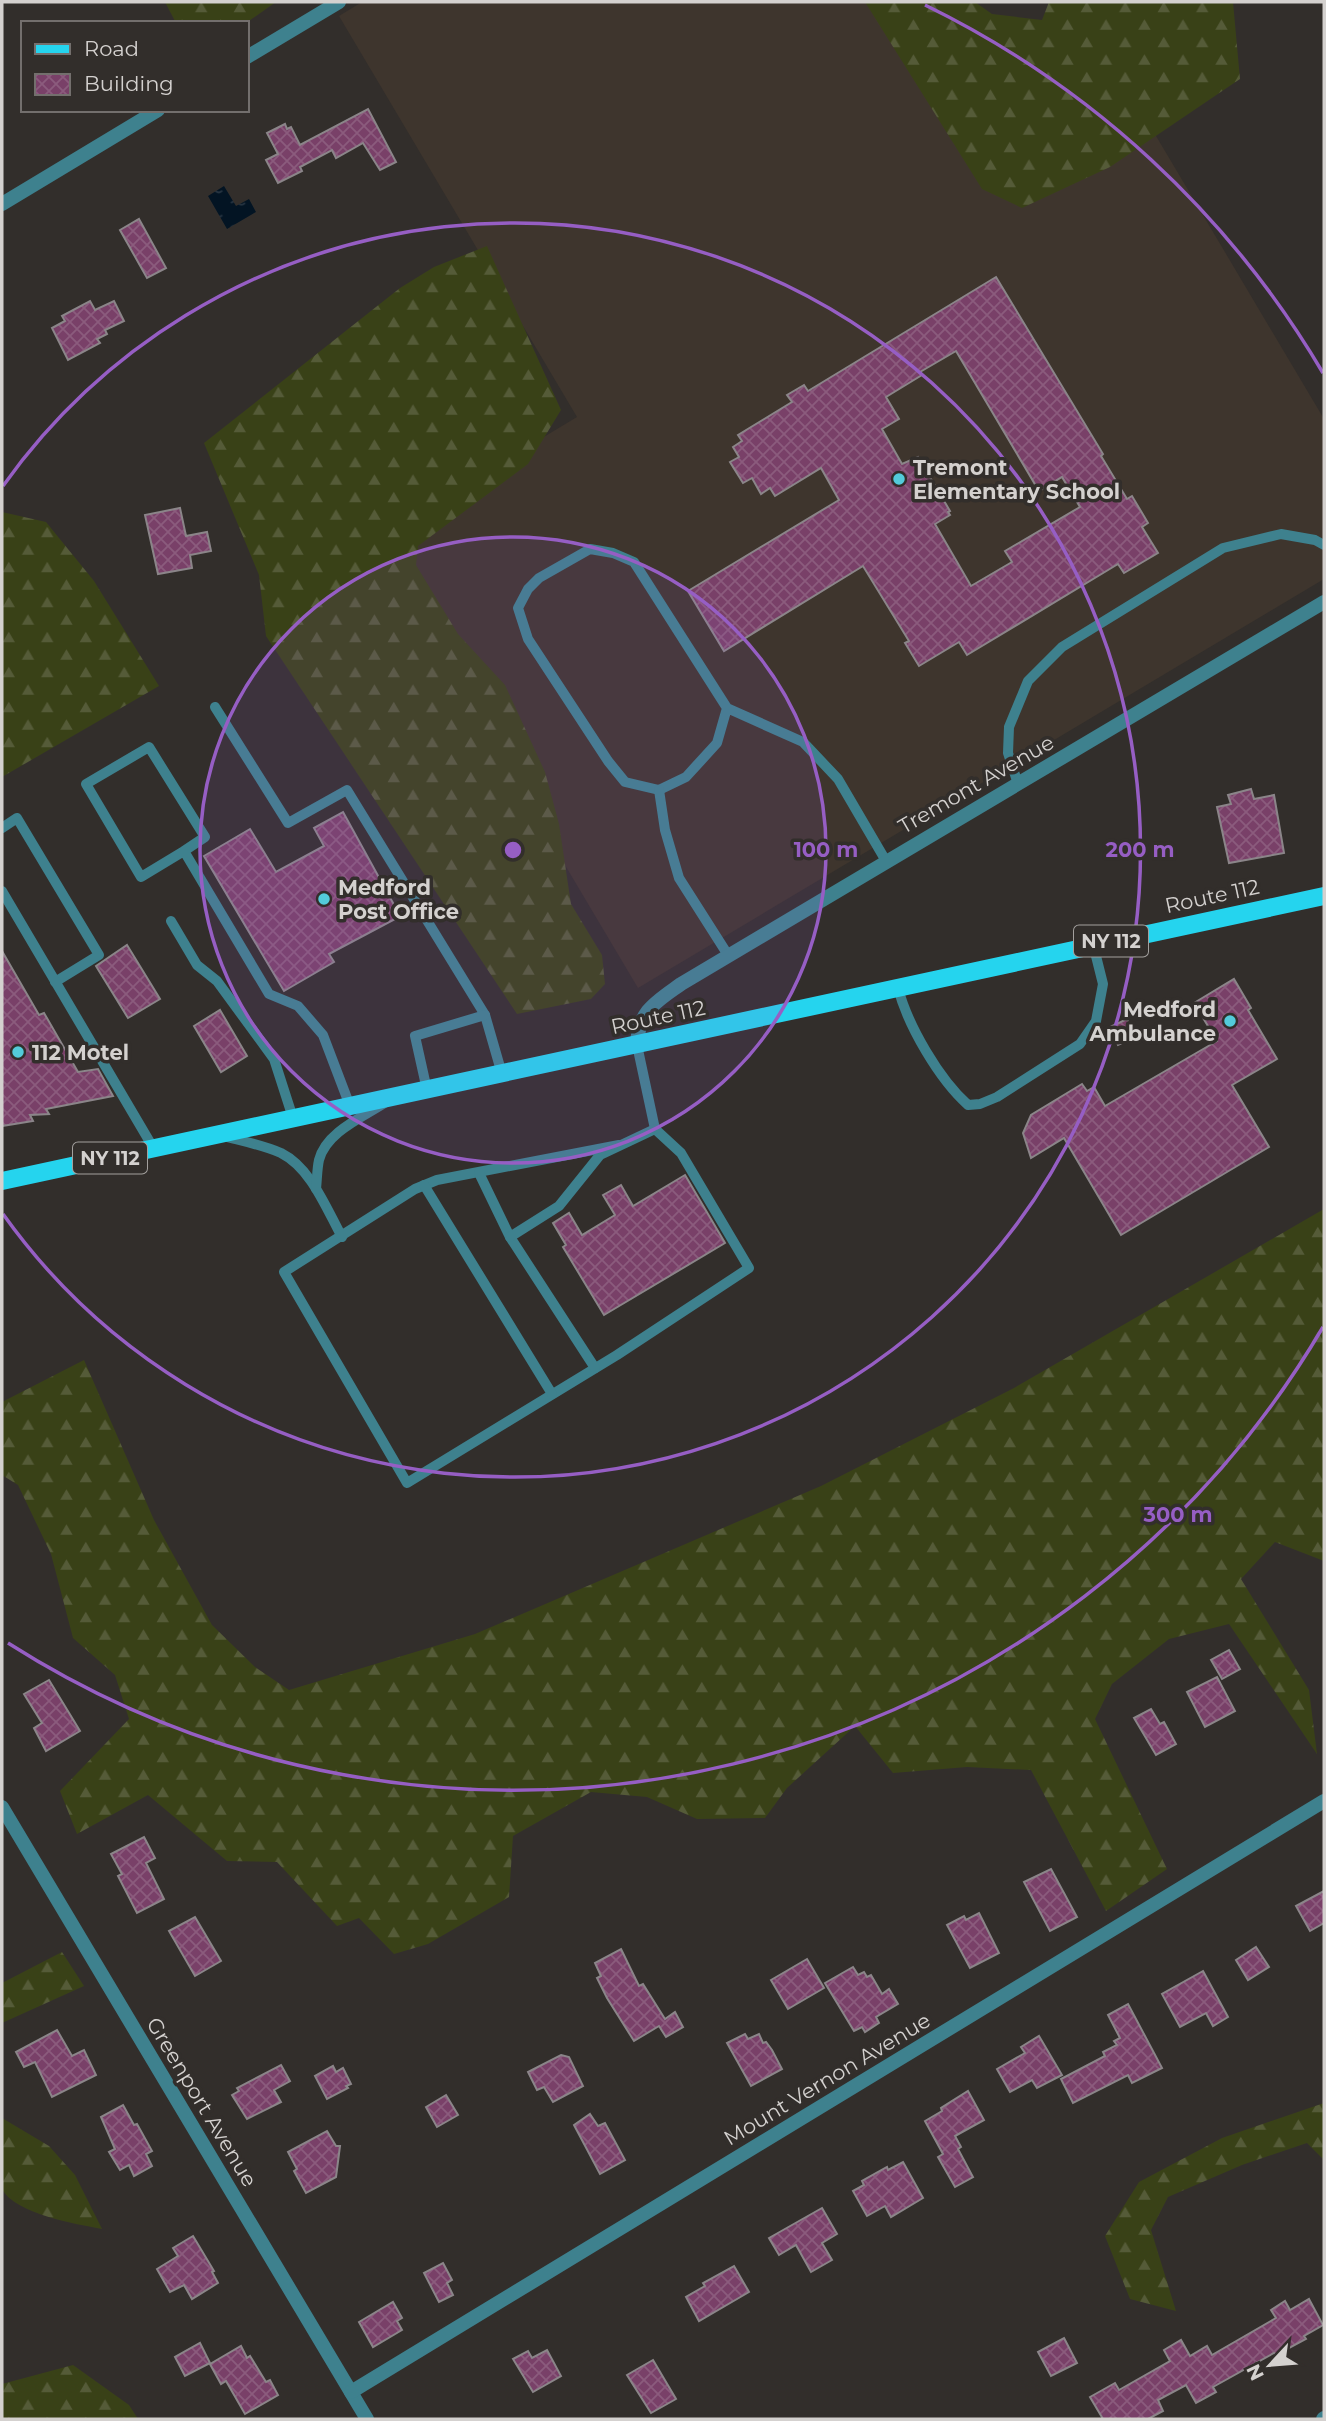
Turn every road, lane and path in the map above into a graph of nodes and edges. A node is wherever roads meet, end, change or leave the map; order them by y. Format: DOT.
graph roads {
  1 [pos="339,2"];
  2 [pos="248,56"];
  3 [pos="155,112"];
  4 [pos="2,204"];
  5 [pos="1324,545"];
  6 [pos="1324,602"];
  7 [pos="215,707"];
  8 [pos="727,708"];
  9 [pos="1018,784"];
  10 [pos="659,790"];
  11 [pos="2,828"];
  12 [pos="184,851"];
  13 [pos="886,861"];
  14 [pos="2,891"];
  15 [pos="1324,896"];
  16 [pos="171,921"];
  17 [pos="1093,944"];
  18 [pos="728,955"];
  19 [pos="55,982"];
  20 [pos="898,988"];
  21 [pos="485,1015"];
  22 [pos="637,1045"];
  23 [pos="502,1074"];
  24 [pos="427,1090"];
  25 [pos="394,1097"];
  26 [pos="350,1106"];
  27 [pos="293,1118"];
  28 [pos="654,1129"];
  29 [pos="218,1135"];
  30 [pos="619,1145"];
  31 [pos="154,1149"];
  32 [pos="479,1173"];
  33 [pos="2,1181"];
  34 [pos="424,1185"];
  35 [pos="316,1189"];
  36 [pos="341,1237"];
  37 [pos="510,1237"];
  38 [pos="595,1368"];
  39 [pos="552,1394"];
  40 [pos="1324,1801"];
  41 [pos="2,1807"];
  42 [pos="351,2392"];
  43 [pos="367,2419"];
  1 -- 2 [label="street"];
  3 -- 4 [label="street"];
  5 -- 9 [label="lane"];
  6 -- 9 [label="street, Tremont Avenue"];
  7 -- 21 [label="lane"];
  8 -- 10 [label="lane"];
  8 -- 10 [label="lane"];
  8 -- 13 [label="lane"];
  9 -- 13 [label="street, Tremont Avenue"];
  10 -- 18 [label="lane"];
  11 -- 19 [label="lane"];
  12 -- 12 [label="lane"];
  12 -- 26 [label="lane"];
  13 -- 18 [label="street, Tremont Avenue"];
  14 -- 19 [label="lane"];
  15 -- 17 [label="main road, Route 112 / NY 112"];
  16 -- 27 [label="lane"];
  17 -- 20 [label="main road, Route 112 / NY 112"];
  17 -- 20 [label="lane"];
  18 -- 22 [label="street, Tremont Avenue"];
  19 -- 31 [label="lane"];
  20 -- 22 [label="main road, Route 112 / NY 112"];
  21 -- 23 [label="lane"];
  21 -- 24 [label="lane"];
  22 -- 23 [label="main road, Route 112 / NY 112"];
  22 -- 28 [label="lane"];
  23 -- 24 [label="main road, Route 112 / NY 112"];
  24 -- 25 [label="main road, Route 112 / NY 112"];
  25 -- 26 [label="main road, Route 112 / NY 112"];
  25 -- 35 [label="lane"];
  26 -- 27 [label="main road, Route 112 / NY 112"];
  27 -- 29 [label="main road, Route 112 / NY 112"];
  28 -- 30 [label="lane"];
  28 -- 38 [label="lane"];
  29 -- 31 [label="main road, Route 112 / NY 112"];
  29 -- 35 [label="lane"];
  30 -- 32 [label="lane"];
  30 -- 37 [label="lane"];
  31 -- 33 [label="main road, Route 112 / NY 112"];
  32 -- 34 [label="lane"];
  32 -- 37 [label="lane"];
  34 -- 36 [label="lane"];
  34 -- 39 [label="lane"];
  35 -- 36 [label="lane"];
  36 -- 39 [label="lane"];
  37 -- 38 [label="lane"];
  38 -- 39 [label="lane"];
  40 -- 42 [label="street, Mount Vernon Avenue"];
  41 -- 42 [label="street, Greenport Avenue"];
  42 -- 43 [label="street, Greenport Avenue"];
}
